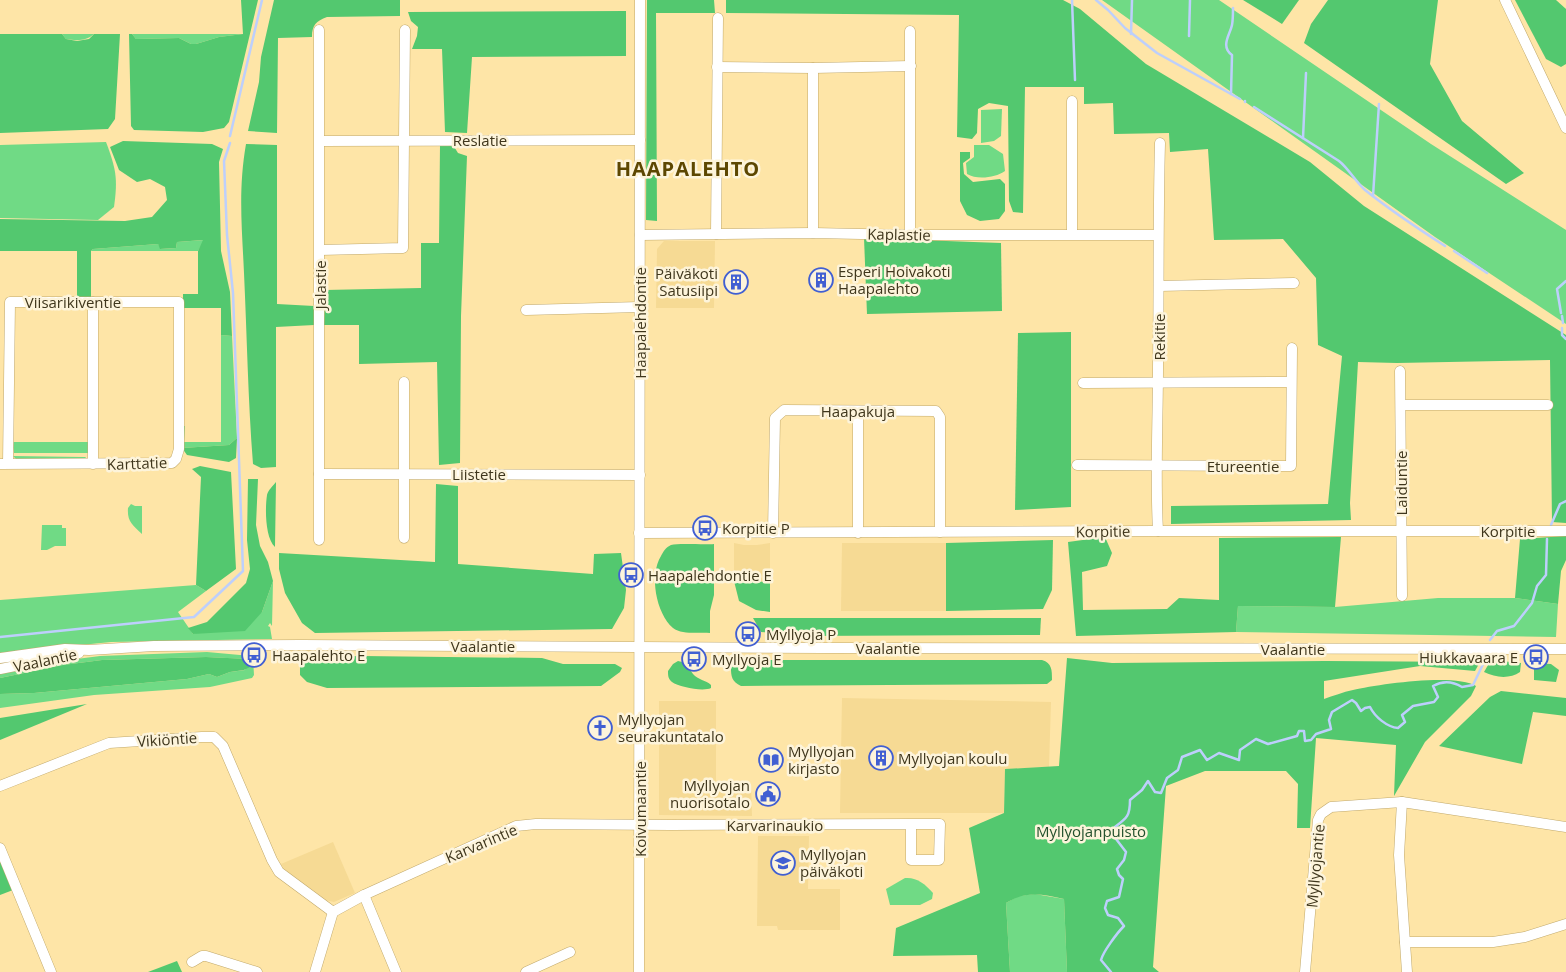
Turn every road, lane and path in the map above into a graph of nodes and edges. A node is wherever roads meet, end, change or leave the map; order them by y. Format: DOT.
graph roads {
  1 [pos="640,0"];
  2 [pos="1505,0"];
  3 [pos="718,18"];
  4 [pos="319,30"];
  5 [pos="405,30"];
  6 [pos="910,31"];
  7 [pos="911,66"];
  8 [pos="717,68"];
  9 [pos="813,68"];
  10 [pos="1072,101"];
  11 [pos="1566,128"];
  12 [pos="404,140"];
  13 [pos="640,140"];
  14 [pos="320,141"];
  15 [pos="1160,143"];
  16 [pos="813,233"];
  17 [pos="716,234"];
  18 [pos="1072,234"];
  19 [pos="1158,234"];
  20 [pos="640,235"];
  21 [pos="910,235"];
  22 [pos="320,250"];
  23 [pos="1294,283"];
  24 [pos="1159,286"];
  25 [pos="93,302"];
  26 [pos="179,302"];
  27 [pos="640,307"];
  28 [pos="526,310"];
  29 [pos="1292,348"];
  30 [pos="1400,371"];
  31 [pos="404,382"];
  32 [pos="1158,382"];
  33 [pos="1291,382"];
  34 [pos="1083,384"];
  35 [pos="1401,405"];
  36 [pos="1548,405"];
  37 [pos="858,411"];
  38 [pos="4,464"];
  39 [pos="93,464"];
  40 [pos="1077,465"];
  41 [pos="1157,466"];
  42 [pos="319,474"];
  43 [pos="404,475"];
  44 [pos="640,475"];
  45 [pos="1158,531"];
  46 [pos="1401,531"];
  47 [pos="1566,531"];
  48 [pos="940,532"];
  49 [pos="639,533"];
  50 [pos="773,533"];
  51 [pos="858,533"];
  52 [pos="404,538"];
  53 [pos="319,540"];
  54 [pos="1402,596"];
  55 [pos="640,647"];
  56 [pos="1566,649"];
  57 [pos="89,650"];
  58 [pos="0,658"];
  59 [pos="0,669"];
  60 [pos="0,786"];
  61 [pos="1402,802"];
  62 [pos="911,824"];
  63 [pos="640,825"];
  64 [pos="1566,827"];
  65 [pos="0,848"];
  66 [pos="364,895"];
  67 [pos="333,912"];
  68 [pos="1566,924"];
  69 [pos="1405,942"];
  70 [pos="570,952"];
  71 [pos="192,962"];
  72 [pos="51,972"];
  73 [pos="257,972"];
  74 [pos="315,972"];
  75 [pos="396,972"];
  76 [pos="526,972"];
  77 [pos="639,972"];
  78 [pos="1305,972"];
  79 [pos="1406,972"];
  1 -- 13 [label="street, Haapalehdontie"];
  2 -- 11 [label="street"];
  3 -- 8 [label="street"];
  4 -- 14 [label="street, Jalastie"];
  5 -- 12 [label="street"];
  6 -- 7 [label="street"];
  7 -- 9 [label="street"];
  7 -- 21 [label="street"];
  8 -- 9 [label="street"];
  8 -- 17 [label="street"];
  9 -- 16 [label="street"];
  10 -- 18 [label="street"];
  12 -- 13 [label="street, Reslatie"];
  12 -- 14 [label="street, Reslatie"];
  12 -- 22 [label="street"];
  13 -- 20 [label="street, Haapalehdontie"];
  14 -- 22 [label="street, Jalastie"];
  15 -- 19 [label="street, Rekitie"];
  16 -- 17 [label="street, Kaplastie"];
  16 -- 21 [label="street, Kaplastie"];
  17 -- 20 [label="street, Kaplastie"];
  18 -- 19 [label="street, Kaplastie"];
  18 -- 21 [label="street, Kaplastie"];
  19 -- 24 [label="street, Rekitie"];
  20 -- 27 [label="street, Haapalehdontie"];
  22 -- 42 [label="street, Jalastie"];
  23 -- 24 [label="street"];
  24 -- 32 [label="street, Rekitie"];
  25 -- 26 [label="street, Viisarikiventie"];
  25 -- 38 [label="street, Viisarikiventie"];
  25 -- 39 [label="street"];
  26 -- 39 [label="street, Karttatie"];
  27 -- 28 [label="street"];
  27 -- 44 [label="street, Haapalehdontie"];
  29 -- 33 [label="street, Etureentie"];
  30 -- 35 [label="street, Laiduntie"];
  31 -- 43 [label="street"];
  32 -- 33 [label="street"];
  32 -- 34 [label="street"];
  32 -- 41 [label="street, Rekitie"];
  33 -- 41 [label="street, Etureentie"];
  35 -- 36 [label="street"];
  35 -- 46 [label="street, Laiduntie"];
  37 -- 48 [label="street, Haapakuja"];
  37 -- 50 [label="street, Haapakuja"];
  37 -- 51 [label="street"];
  38 -- 39 [label="street, Karttatie"];
  40 -- 41 [label="street, Etureentie"];
  41 -- 45 [label="street, Rekitie"];
  42 -- 43 [label="street, Liistetie"];
  42 -- 53 [label="street, Jalastie"];
  43 -- 44 [label="street, Liistetie"];
  43 -- 52 [label="street"];
  44 -- 49 [label="street, Haapalehdontie"];
  45 -- 46 [label="street, Korpitie"];
  45 -- 48 [label="street, Korpitie"];
  46 -- 47 [label="street, Korpitie"];
  46 -- 54 [label="street, Laiduntie"];
  48 -- 51 [label="street, Korpitie"];
  49 -- 50 [label="street, Korpitie"];
  49 -- 55 [label="street, Haapalehdontie"];
  50 -- 51 [label="street, Korpitie"];
  55 -- 56 [label="street, Vaalantie"];
  55 -- 57 [label="street, Vaalantie"];
  55 -- 63 [label="street, Koivumaantie"];
  57 -- 58 [label="street, Vaalantie"];
  57 -- 59 [label="street, Vaalantie"];
  60 -- 67 [label="street, Vikiöntie"];
  61 -- 64 [label="street, Myllyojantie"];
  61 -- 69 [label="street"];
  61 -- 78 [label="street, Myllyojantie"];
  62 -- 62 [label="street, Karvarinaukio"];
  62 -- 63 [label="street, Karvarinaukio"];
  63 -- 66 [label="street, Karvarintie"];
  63 -- 77 [label="street, Koivumaantie"];
  65 -- 72 [label="street"];
  66 -- 67 [label="street, Karvarintie"];
  66 -- 75 [label="street"];
  67 -- 74 [label="street"];
  68 -- 69 [label="street"];
  69 -- 79 [label="street"];
  70 -- 76 [label="street"];
  71 -- 73 [label="street"];
}
